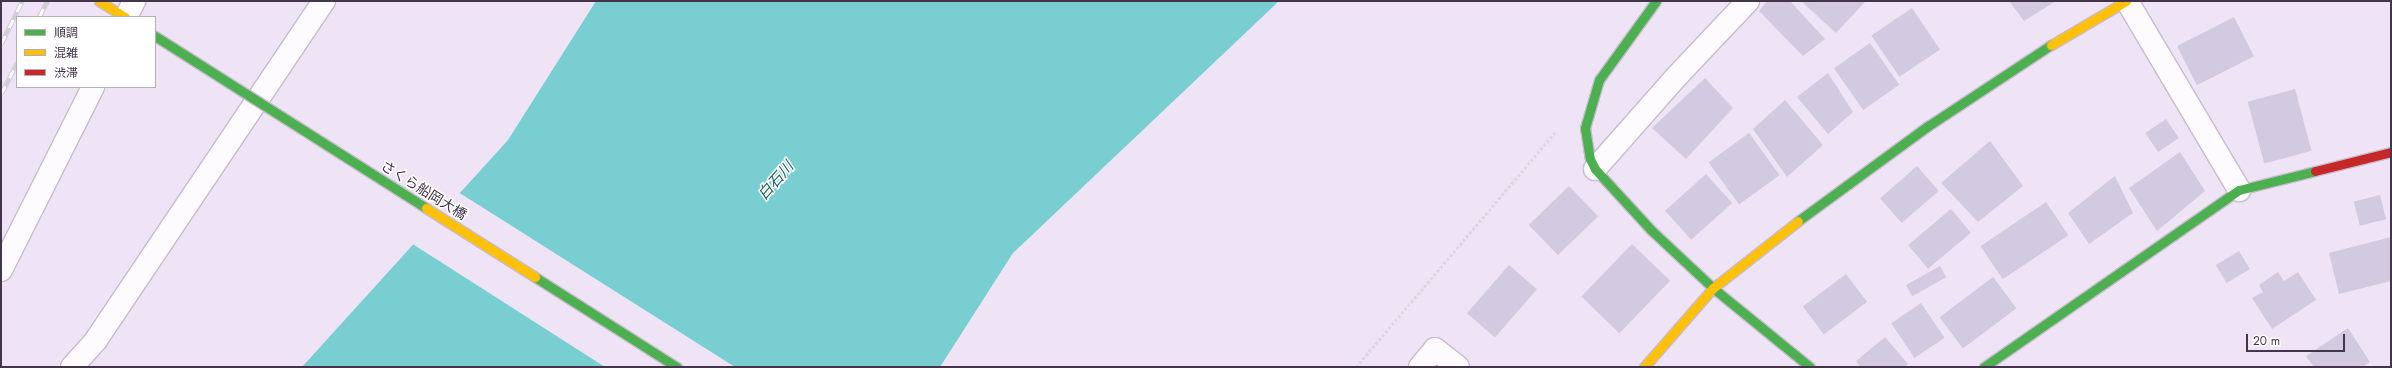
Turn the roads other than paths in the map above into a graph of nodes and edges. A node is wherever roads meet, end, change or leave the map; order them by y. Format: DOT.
graph roads {
  1 [pos="99,1"];
  2 [pos="134,1"];
  3 [pos="324,1"];
  4 [pos="1656,1"];
  5 [pos="1748,1"];
  6 [pos="2126,1"];
  7 [pos="124,16"];
  8 [pos="126,16"];
  9 [pos="156,37"];
  10 [pos="92,88"];
  11 [pos="2391,152"];
  12 [pos="1595,168"];
  13 [pos="2239,190"];
  14 [pos="1,270"];
  15 [pos="1713,288"];
  16 [pos="72,367"];
  17 [pos="677,367"];
  18 [pos="1420,367"];
  19 [pos="1458,367"];
  20 [pos="1644,367"];
  21 [pos="1810,367"];
  22 [pos="1984,367"];
  1 -- 7 [label="street"];
  2 -- 8 [label="street"];
  3 -- 16 [label="street"];
  4 -- 12 [label="street"];
  5 -- 12 [label="street"];
  6 -- 13 [label="street"];
  6 -- 15 [label="street"];
  9 -- 17 [label="street, さくら船岡大橋, bridge"];
  10 -- 14 [label="street"];
  11 -- 13 [label="street"];
  12 -- 15 [label="street"];
  13 -- 22 [label="street"];
  15 -- 20 [label="street"];
  15 -- 21 [label="street"];
  18 -- 19 [label="street"];
}
